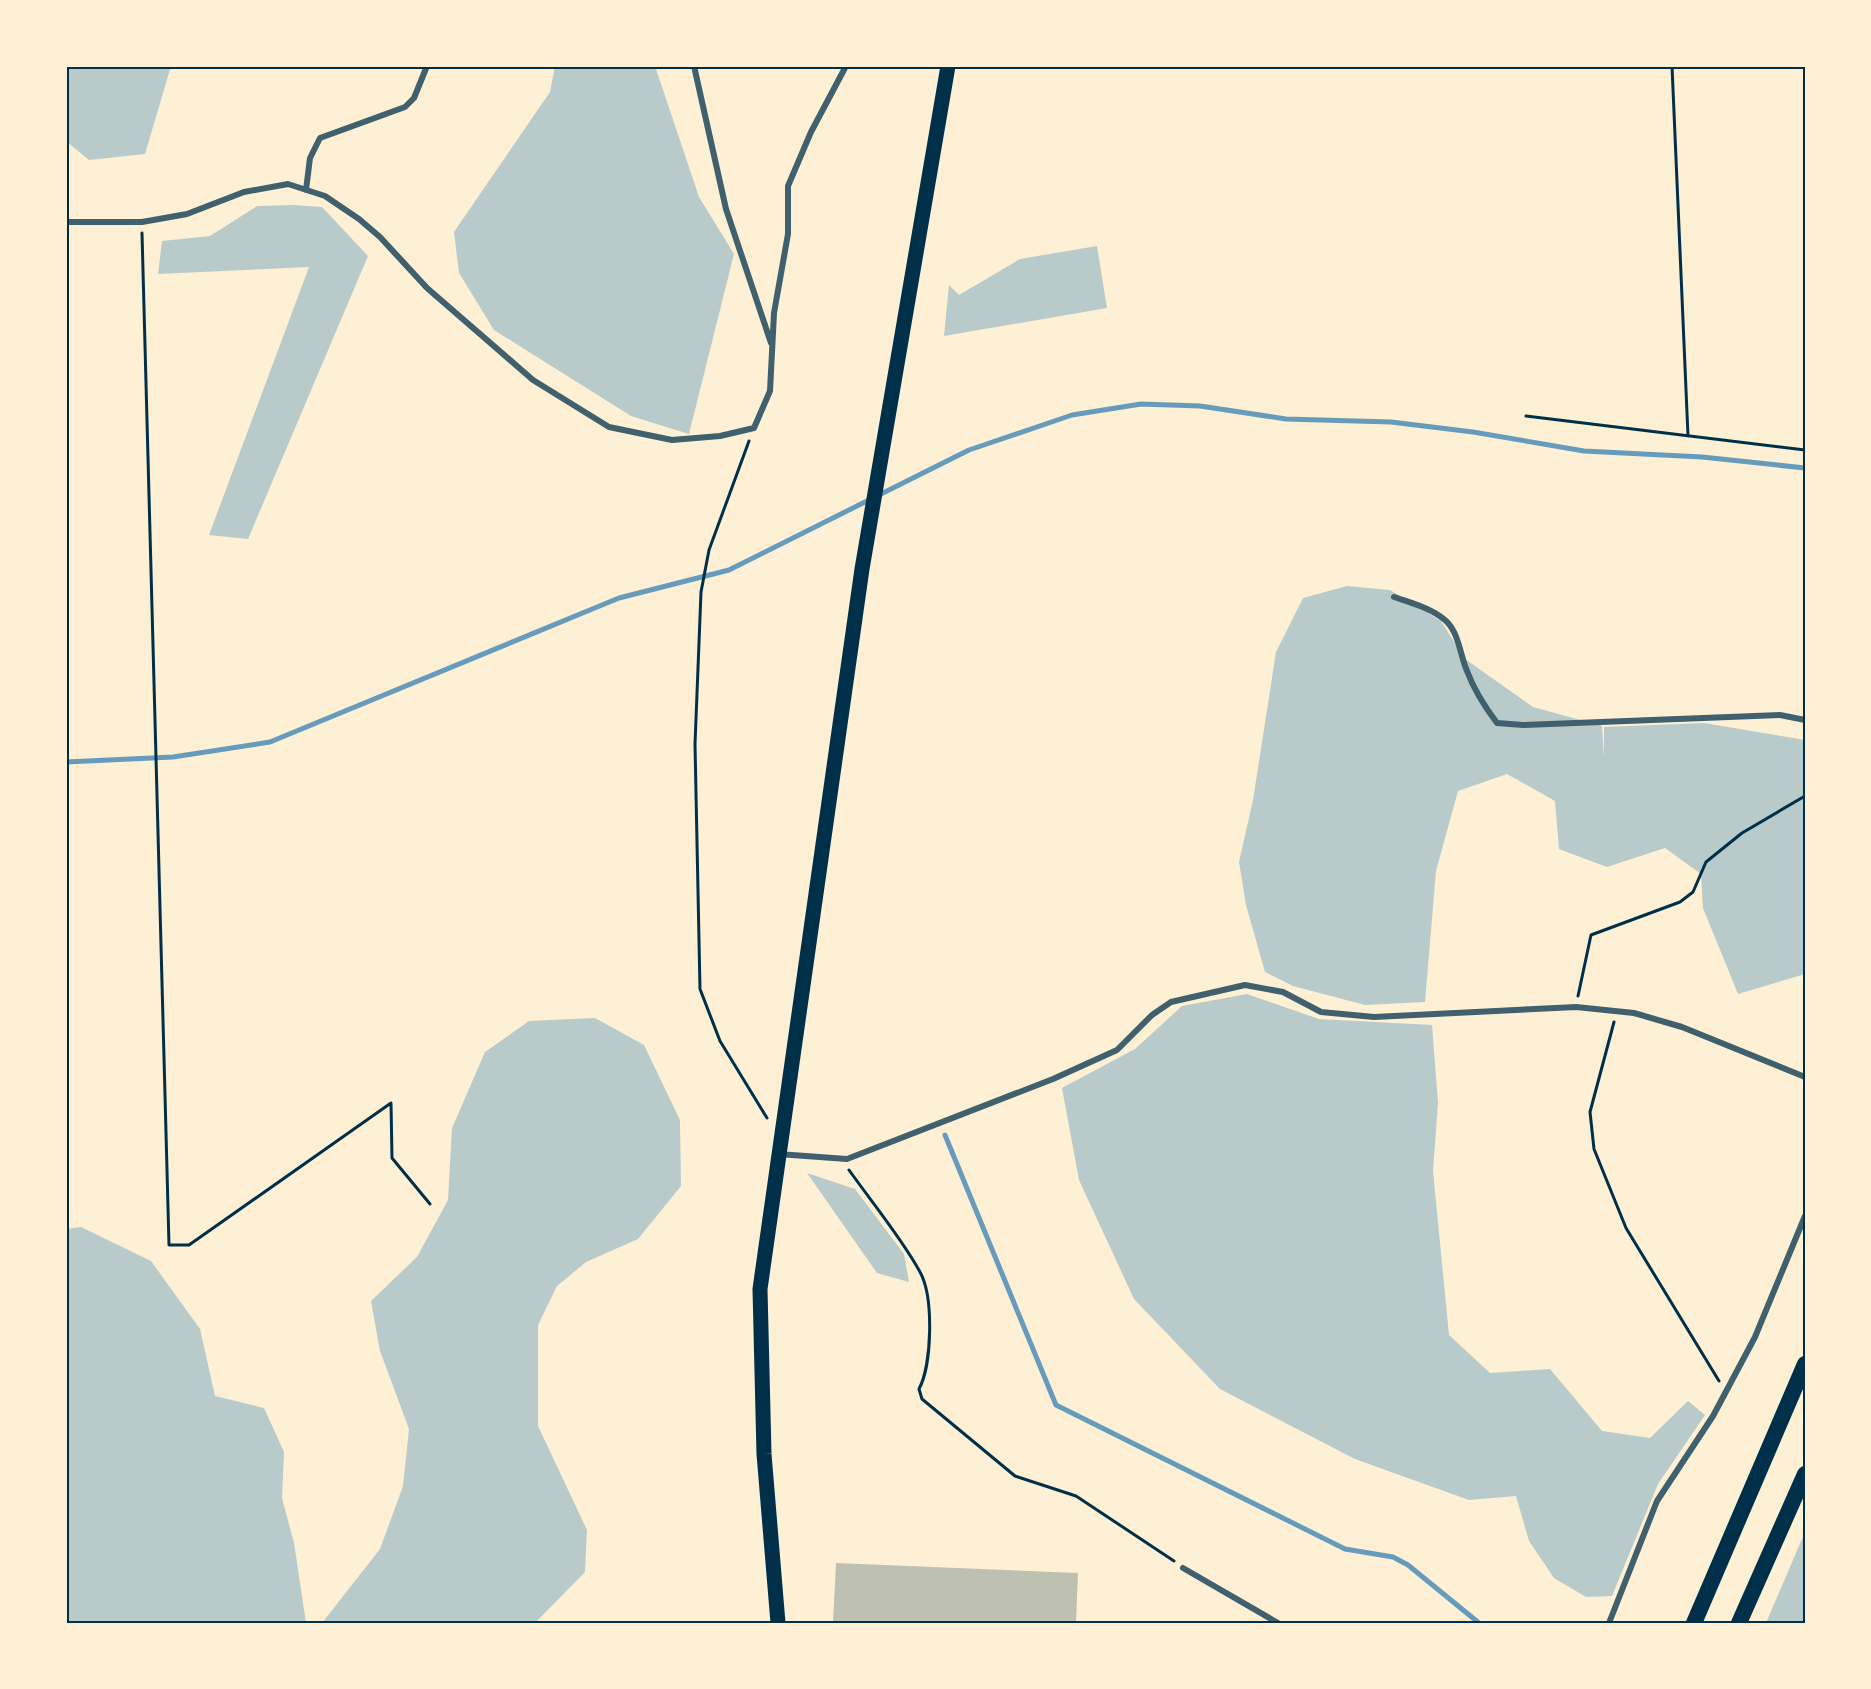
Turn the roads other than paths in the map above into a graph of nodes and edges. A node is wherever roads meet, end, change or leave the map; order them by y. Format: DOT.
graph roads {
  1 [pos="427,66"];
  2 [pos="694,66"];
  3 [pos="846,66"];
  4 [pos="948,66"];
  5 [pos="306,190"];
  6 [pos="66,222"];
  7 [pos="772,346"];
  8 [pos="1394,597"];
  9 [pos="1805,720"];
  10 [pos="1805,1077"];
  11 [pos="779,1147"];
  12 [pos="1805,1216"];
  13 [pos="1805,1365"];
  14 [pos="1805,1474"];
  15 [pos="1183,1568"];
  16 [pos="778,1623"];
  17 [pos="1278,1623"];
  18 [pos="1610,1623"];
  19 [pos="1694,1623"];
  20 [pos="1739,1623"];
  1 -- 5 [label="street"];
  2 -- 7 [label="street"];
  3 -- 7 [label="street"];
  4 -- 11 [label="highway"];
  5 -- 6 [label="street"];
  5 -- 7 [label="street"];
  8 -- 9 [label="street"];
  10 -- 11 [label="street"];
  11 -- 16 [label="highway"];
  12 -- 18 [label="street"];
  13 -- 19 [label="highway"];
  14 -- 20 [label="highway"];
  15 -- 17 [label="street"];
}
